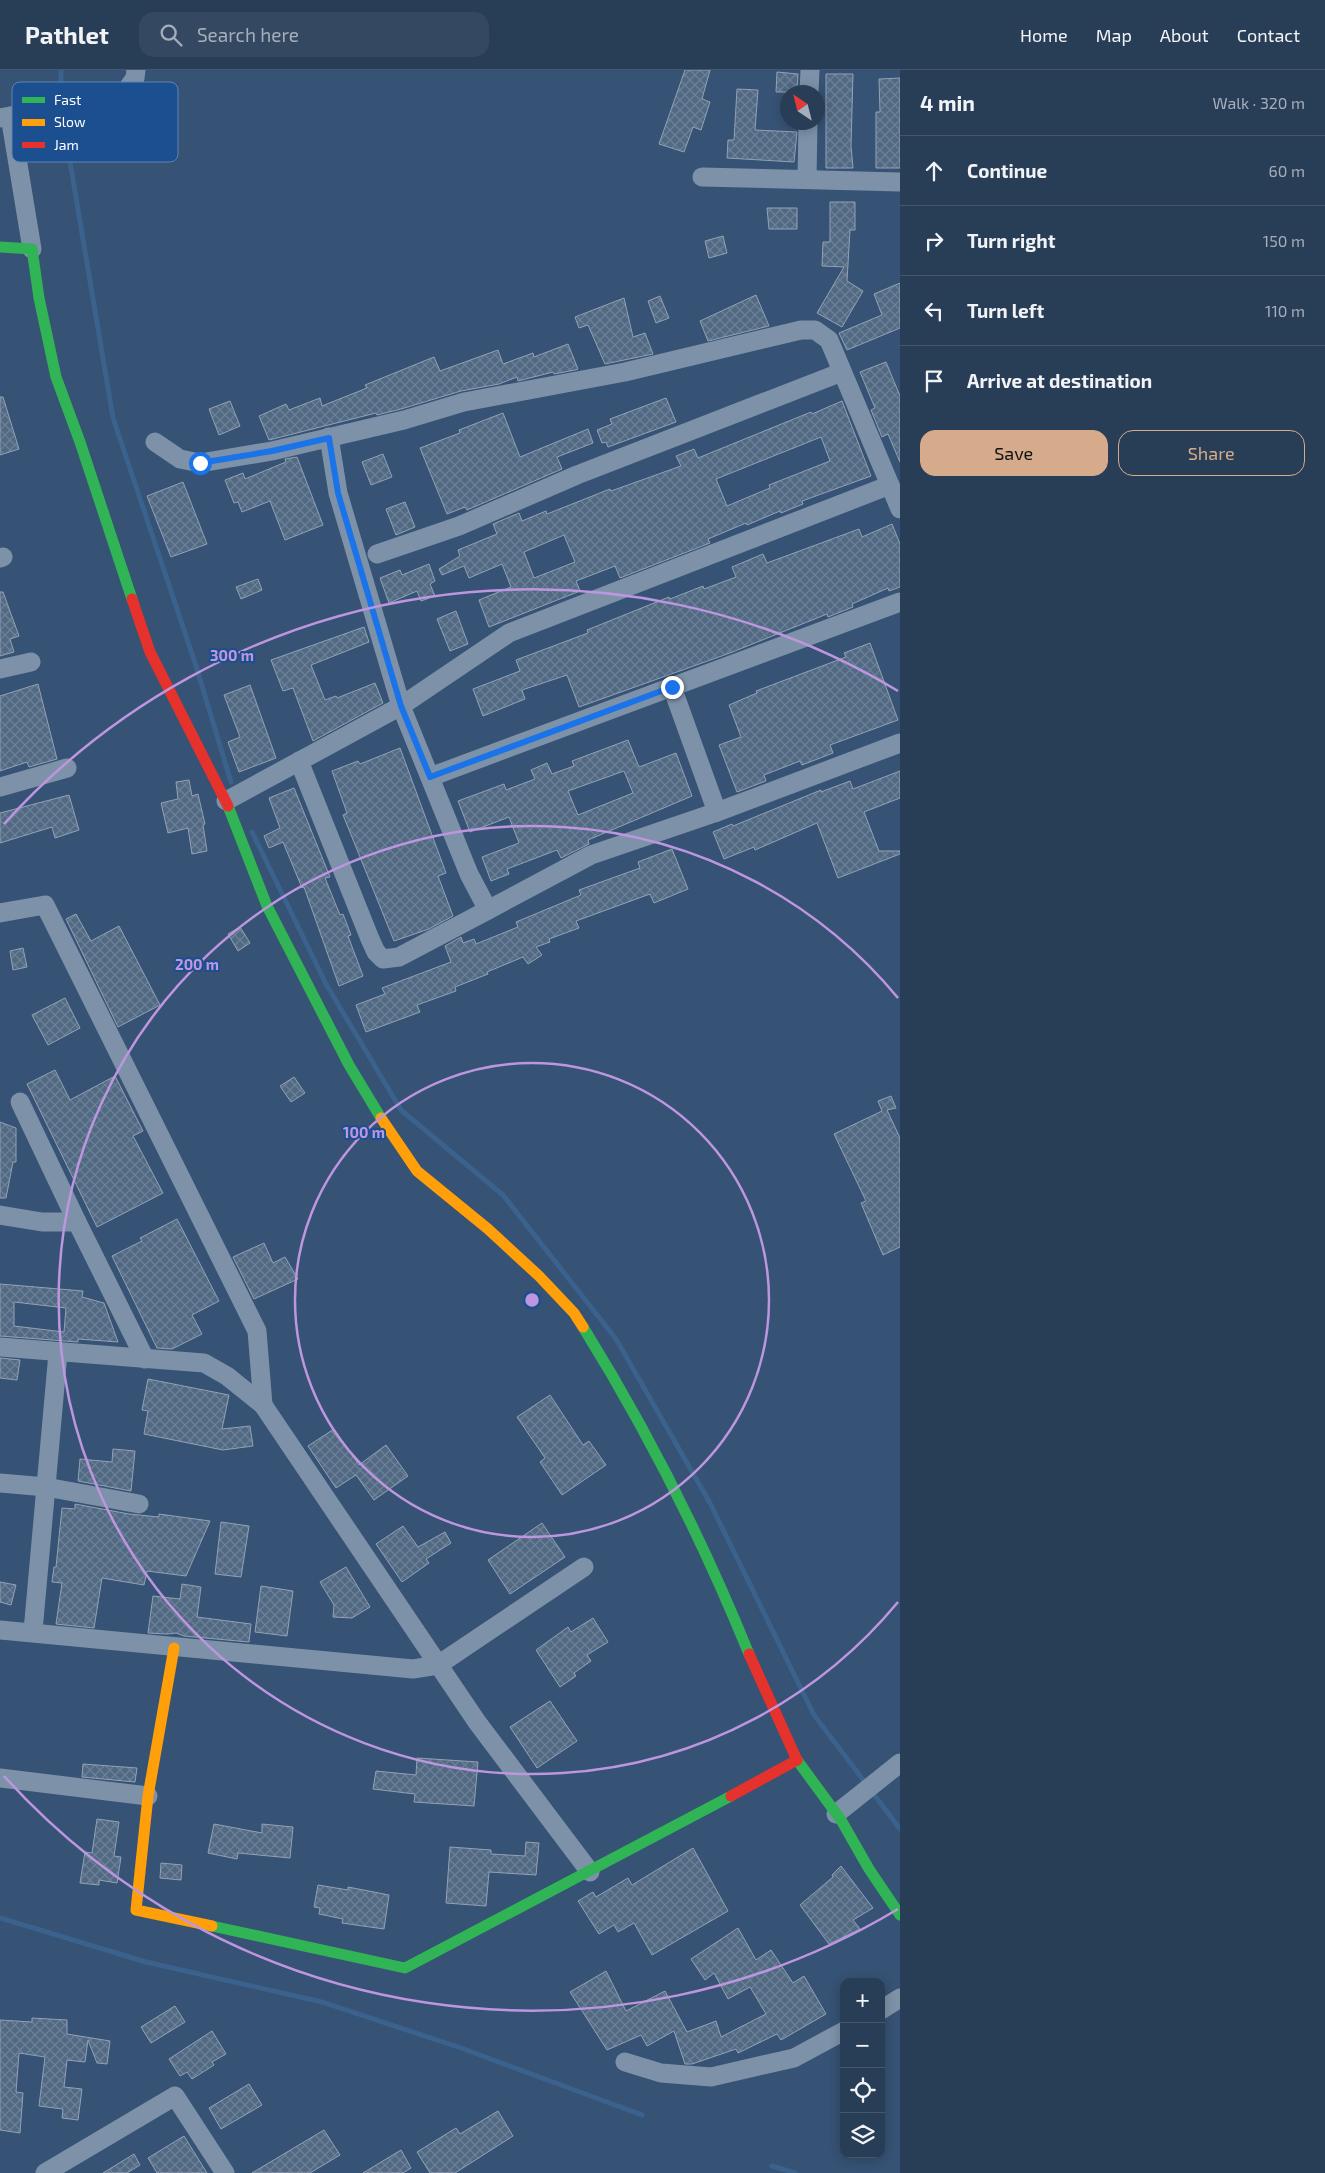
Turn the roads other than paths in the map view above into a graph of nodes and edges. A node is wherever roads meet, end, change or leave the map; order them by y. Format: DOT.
graph roads {
  1 [pos="136,70"];
  2 [pos="810,70"];
  3 [pos="132,82"];
  4 [pos="809,85"];
  5 [pos="5,117"];
  6 [pos="808,130"];
  7 [pos="12,151"];
  8 [pos="14,162"];
  9 [pos="702,176"];
  10 [pos="807,179"];
  11 [pos="900,182"];
  12 [pos="0,247"];
  13 [pos="32,249"];
  14 [pos="842,372"];
  15 [pos="329,438"];
  16 [pos="155,442"];
  17 [pos="890,485"];
  18 [pos="900,509"];
  19 [pos="377,554"];
  20 [pos="900,602"];
  21 [pos="31,662"];
  22 [pos="0,669"];
  23 [pos="672,687"];
  24 [pos="401,706"];
  25 [pos="900,743"];
  26 [pos="299,762"];
  27 [pos="67,768"];
  28 [pos="430,777"];
  29 [pos="0,787"];
  30 [pos="226,801"];
  31 [pos="717,812"];
  32 [pos="488,910"];
  33 [pos="0,913"];
  34 [pos="20,1102"];
  35 [pos="0,1215"];
  36 [pos="77,1222"];
  37 [pos="0,1347"];
  38 [pos="58,1353"];
  39 [pos="145,1359"];
  40 [pos="263,1405"];
  41 [pos="0,1483"];
  42 [pos="46,1487"];
  43 [pos="139,1504"];
  44 [pos="584,1567"];
  45 [pos="0,1630"];
  46 [pos="33,1631"];
  47 [pos="174,1648"];
  48 [pos="438,1665"];
  49 [pos="797,1760"];
  50 [pos="900,1763"];
  51 [pos="0,1778"];
  52 [pos="148,1796"];
  53 [pos="836,1814"];
  54 [pos="590,1872"];
  55 [pos="900,1915"];
  56 [pos="900,1998"];
  57 [pos="885,2007"];
  58 [pos="840,2032"];
  59 [pos="625,2062"];
  60 [pos="45,2173"];
  61 [pos="225,2173"];
  1 -- 3 [label="street"];
  2 -- 4 [label="street"];
  5 -- 7 [label="street"];
  6 -- 10 [label="street"];
  8 -- 13 [label="street"];
  9 -- 10 [label="street"];
  10 -- 11 [label="street"];
  12 -- 13 [label="street"];
  13 -- 30 [label="street"];
  14 -- 15 [label="street"];
  14 -- 17 [label="street"];
  14 -- 19 [label="street"];
  15 -- 16 [label="street"];
  15 -- 24 [label="street"];
  17 -- 18 [label="street"];
  17 -- 24 [label="street"];
  20 -- 23 [label="street"];
  21 -- 22 [label="street"];
  23 -- 28 [label="street"];
  23 -- 31 [label="street"];
  24 -- 26 [label="street"];
  24 -- 28 [label="street"];
  25 -- 31 [label="street"];
  26 -- 30 [label="street"];
  26 -- 32 [label="street"];
  27 -- 29 [label="street"];
  28 -- 32 [label="street"];
  30 -- 49 [label="street"];
  31 -- 32 [label="street"];
  33 -- 40 [label="street"];
  34 -- 36 [label="street"];
  35 -- 36 [label="street"];
  36 -- 39 [label="street"];
  37 -- 38 [label="street"];
  38 -- 39 [label="street"];
  38 -- 42 [label="street"];
  39 -- 40 [label="street"];
  40 -- 48 [label="street"];
  41 -- 42 [label="street"];
  42 -- 43 [label="street"];
  42 -- 46 [label="street"];
  44 -- 48 [label="street"];
  45 -- 46 [label="street"];
  46 -- 47 [label="street"];
  47 -- 48 [label="street"];
  47 -- 52 [label="street"];
  48 -- 54 [label="street"];
  49 -- 53 [label="street"];
  49 -- 54 [label="street"];
  50 -- 53 [label="street"];
  51 -- 52 [label="street"];
  52 -- 54 [label="street"];
  53 -- 55 [label="street"];
  56 -- 57 [label="street"];
  58 -- 59 [label="street"];
  60 -- 61 [label="street"];
}
